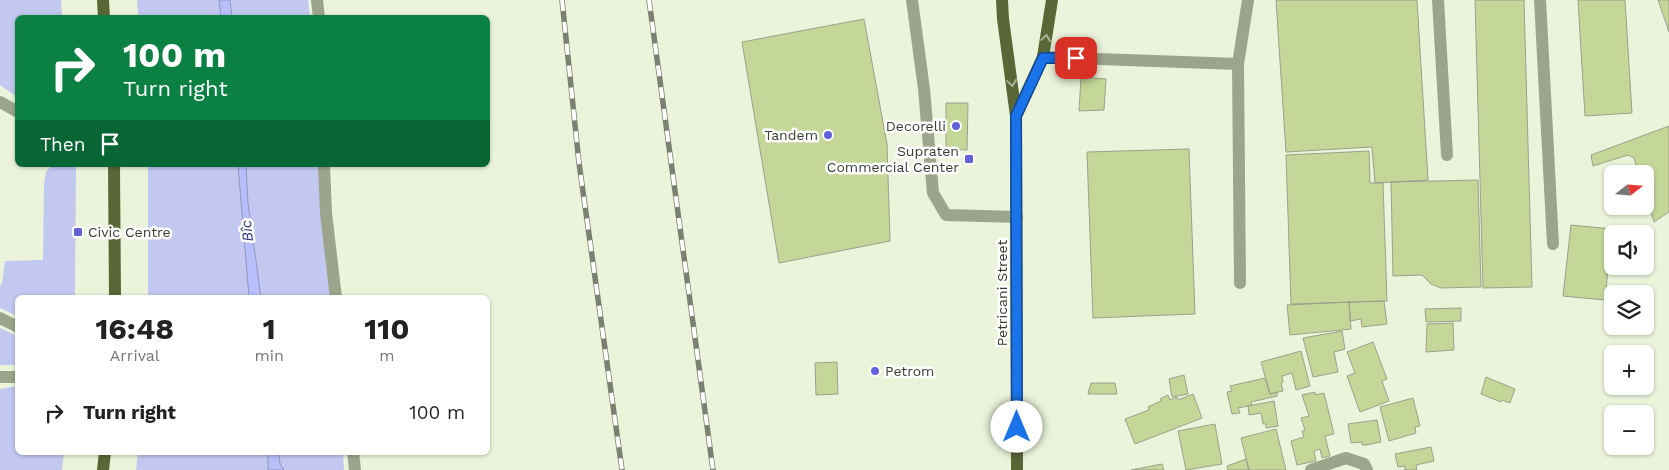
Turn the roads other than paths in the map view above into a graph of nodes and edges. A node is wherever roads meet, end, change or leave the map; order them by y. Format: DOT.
graph roads {
  1 [pos="103,0"];
  2 [pos="317,0"];
  3 [pos="912,0"];
  4 [pos="1002,0"];
  5 [pos="1052,0"];
  6 [pos="1248,0"];
  7 [pos="1438,0"];
  8 [pos="1540,0"];
  9 [pos="104,15"];
  10 [pos="319,15"];
  11 [pos="1043,58"];
  12 [pos="1238,64"];
  13 [pos="0,102"];
  14 [pos="15,110"];
  15 [pos="1016,116"];
  16 [pos="1447,155"];
  17 [pos="114,167"];
  18 [pos="324,167"];
  19 [pos="1017,216"];
  20 [pos="1553,244"];
  21 [pos="1240,283"];
  22 [pos="115,295"];
  23 [pos="336,295"];
  24 [pos="0,318"];
  25 [pos="15,326"];
  26 [pos="15,377"];
  27 [pos="0,378"];
  28 [pos="104,455"];
  29 [pos="353,455"];
  30 [pos="102,470"];
  31 [pos="355,470"];
  32 [pos="1017,470"];
  33 [pos="1311,470"];
  34 [pos="1367,470"];
  1 -- 9 [label="main road"];
  2 -- 10 [label="street"];
  3 -- 19 [label="street"];
  4 -- 15 [label="main road, Petricani Street, one-way"];
  11 -- 5 [label="main road, Petricani Street, one-way"];
  6 -- 12 [label="street"];
  7 -- 16 [label="street"];
  8 -- 20 [label="street"];
  11 -- 12 [label="street"];
  11 -- 15 [label="main road, Petricani Street"];
  12 -- 21 [label="street"];
  13 -- 14 [label="street"];
  15 -- 19 [label="main road, Petricani Street"];
  17 -- 22 [label="main road"];
  18 -- 23 [label="street"];
  19 -- 32 [label="main road, Petricani Street"];
  24 -- 25 [label="street"];
  26 -- 27 [label="street"];
  28 -- 30 [label="main road"];
  29 -- 31 [label="street"];
  33 -- 34 [label="street"];
}
